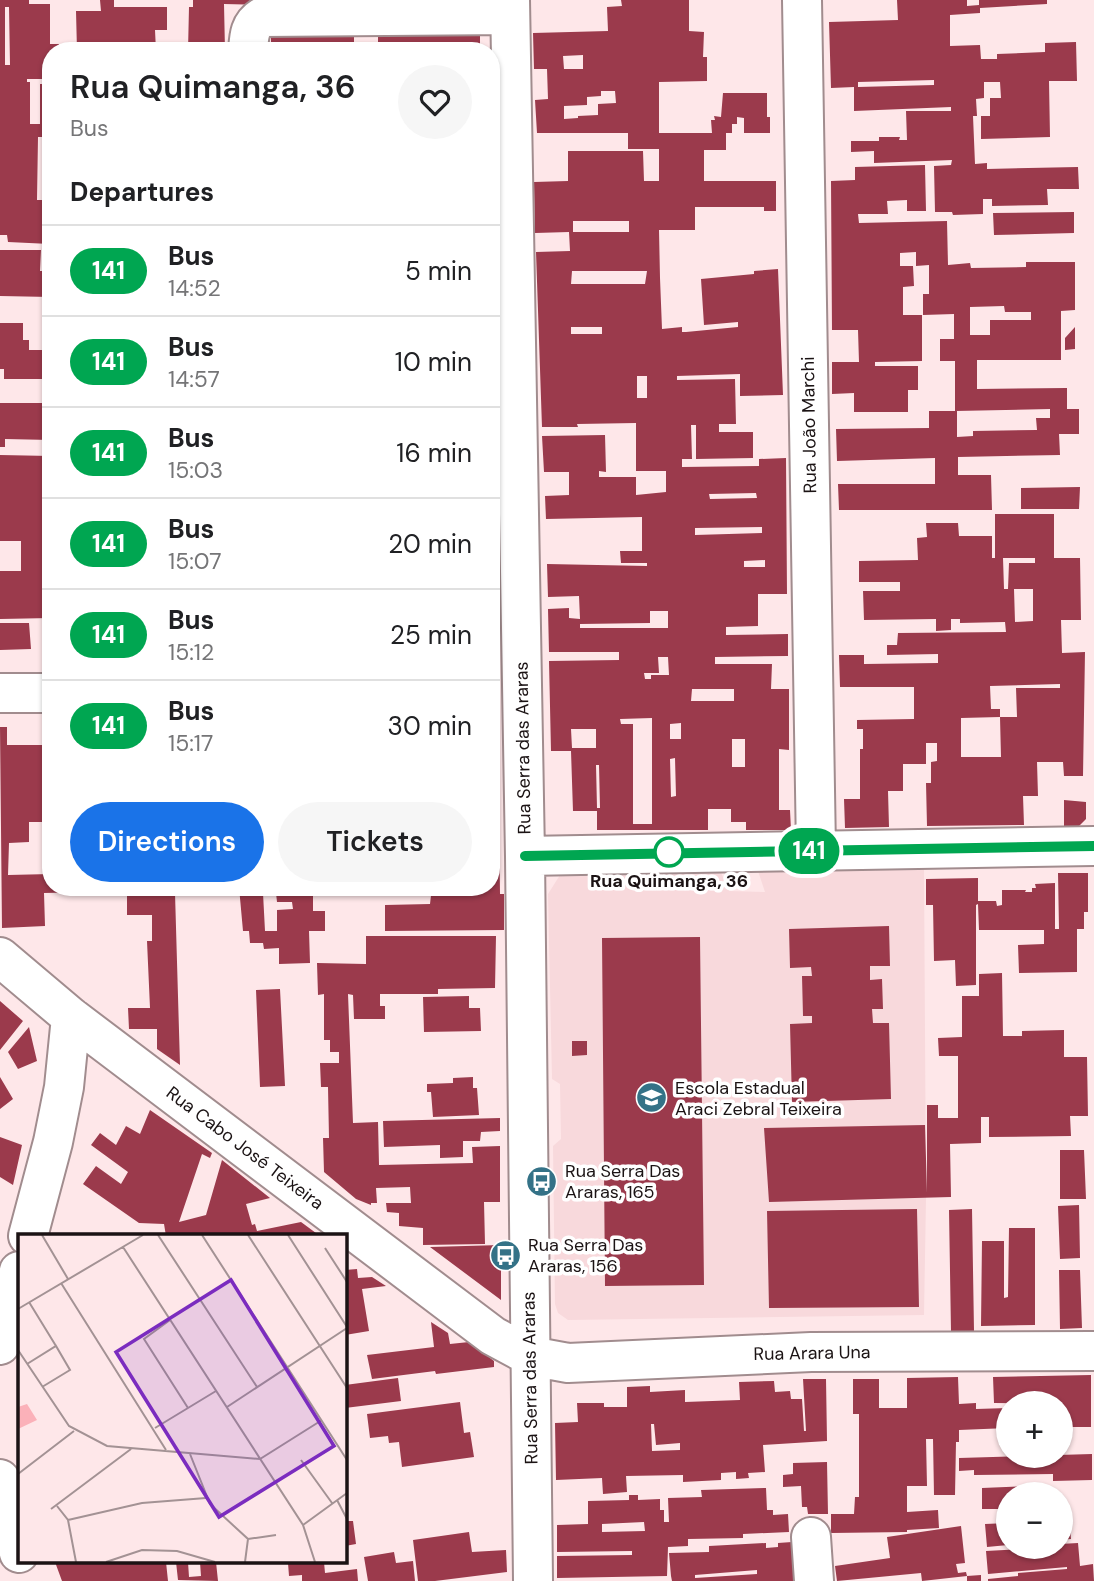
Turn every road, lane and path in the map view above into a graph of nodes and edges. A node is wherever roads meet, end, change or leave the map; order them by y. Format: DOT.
graph roads {
  1 [pos="802,0"];
  2 [pos="510,7"];
  3 [pos="255,34"];
  4 [pos="0,693"];
  5 [pos="42,693"];
  6 [pos="507,698"];
  7 [pos="1094,846"];
  8 [pos="816,850"];
  9 [pos="525,856"];
  10 [pos="0,957"];
  11 [pos="71,1017"];
  12 [pos="29,1234"];
  13 [pos="18,1275"];
  14 [pos="0,1345"];
  15 [pos="1094,1350"];
  16 [pos="530,1356"];
  17 [pos="0,1479"];
  18 [pos="811,1536"];
  19 [pos="18,1549"];
  20 [pos="23,1564"];
  21 [pos="27,1581"];
  22 [pos="533,1581"];
  23 [pos="814,1581"];
  1 -- 8 [label="street, Rua João Marchi"];
  2 -- 3 [label="street"];
  2 -- 6 [label="street, Rua Serra das Araras"];
  4 -- 5 [label="street"];
  6 -- 9 [label="street, Rua Serra das Araras"];
  7 -- 8 [label="street"];
  8 -- 9 [label="street"];
  9 -- 16 [label="street, Rua Serra das Araras"];
  10 -- 11 [label="street, Rua Cabo José Teixeira"];
  11 -- 12 [label="street"];
  11 -- 16 [label="street, Rua Cabo José Teixeira"];
  13 -- 14 [label="street"];
  15 -- 16 [label="street, Rua Arara Una"];
  16 -- 22 [label="street, Rua Serra das Araras"];
  17 -- 19 [label="street"];
  18 -- 23 [label="street"];
  20 -- 21 [label="street"];
}
